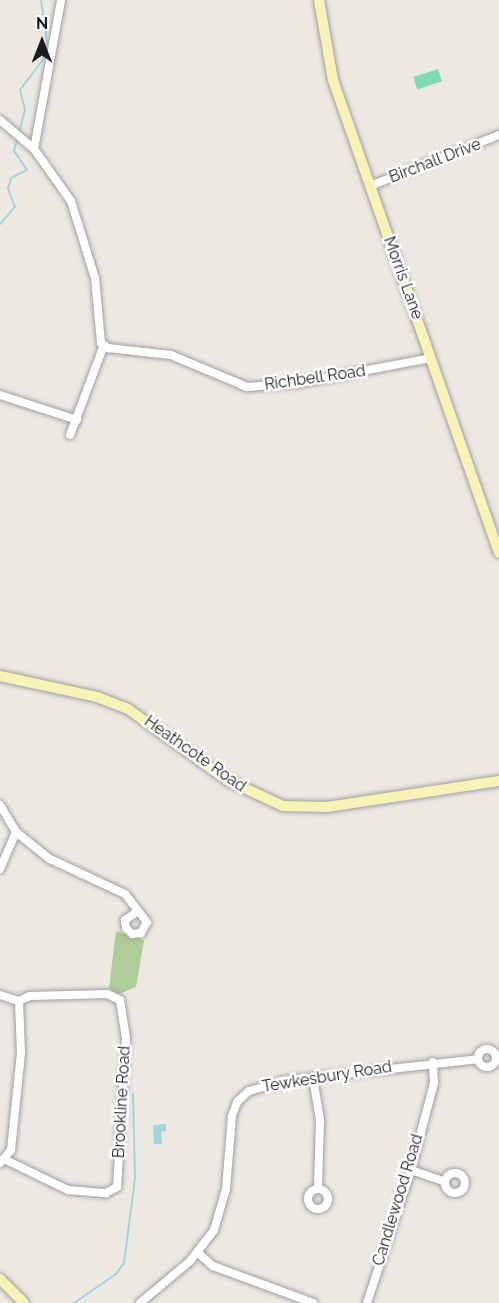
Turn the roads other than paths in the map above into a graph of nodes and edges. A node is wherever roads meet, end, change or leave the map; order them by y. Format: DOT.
graph roads {
  1 [pos="61,0"];
  2 [pos="319,0"];
  3 [pos="0,120"];
  4 [pos="499,135"];
  5 [pos="34,148"];
  6 [pos="370,186"];
  7 [pos="104,345"];
  8 [pos="431,358"];
  9 [pos="0,395"];
  10 [pos="77,420"];
  11 [pos="70,435"];
  12 [pos="499,553"];
  13 [pos="0,676"];
  14 [pos="499,781"];
  15 [pos="0,805"];
  16 [pos="16,832"];
  17 [pos="0,869"];
  18 [pos="137,912"];
  19 [pos="0,995"];
  20 [pos="19,1001"];
  21 [pos="478,1059"];
  22 [pos="433,1062"];
  23 [pos="313,1078"];
  24 [pos="3,1161"];
  25 [pos="411,1170"];
  26 [pos="445,1182"];
  27 [pos="318,1189"];
  28 [pos="198,1253"];
  29 [pos="0,1279"];
  30 [pos="22,1302"];
  31 [pos="140,1303"];
  32 [pos="313,1303"];
  33 [pos="367,1303"];
  1 -- 5 [label="street"];
  2 -- 6 [label="street, Morris Lane"];
  3 -- 5 [label="street"];
  4 -- 6 [label="street, Birchall Drive"];
  5 -- 7 [label="street"];
  6 -- 8 [label="street, Morris Lane"];
  7 -- 8 [label="street, Richbell Road"];
  7 -- 10 [label="street"];
  8 -- 12 [label="street, Morris Lane"];
  9 -- 10 [label="street"];
  10 -- 11 [label="street"];
  13 -- 14 [label="street, Heathcote Road"];
  15 -- 16 [label="street"];
  16 -- 17 [label="street"];
  16 -- 18 [label="street"];
  19 -- 20 [label="street"];
  20 -- 24 [label="street"];
  20 -- 24 [label="street, Brookline Road"];
  21 -- 22 [label="street, Tewkesbury Road"];
  22 -- 23 [label="street, Tewkesbury Road"];
  22 -- 25 [label="street, Candlewood Road"];
  23 -- 27 [label="street"];
  23 -- 28 [label="street, Tewkesbury Road"];
  25 -- 26 [label="street"];
  25 -- 33 [label="street, Candlewood Road"];
  28 -- 31 [label="street, Tewkesbury Road"];
  28 -- 32 [label="street"];
  29 -- 30 [label="street"];
}
